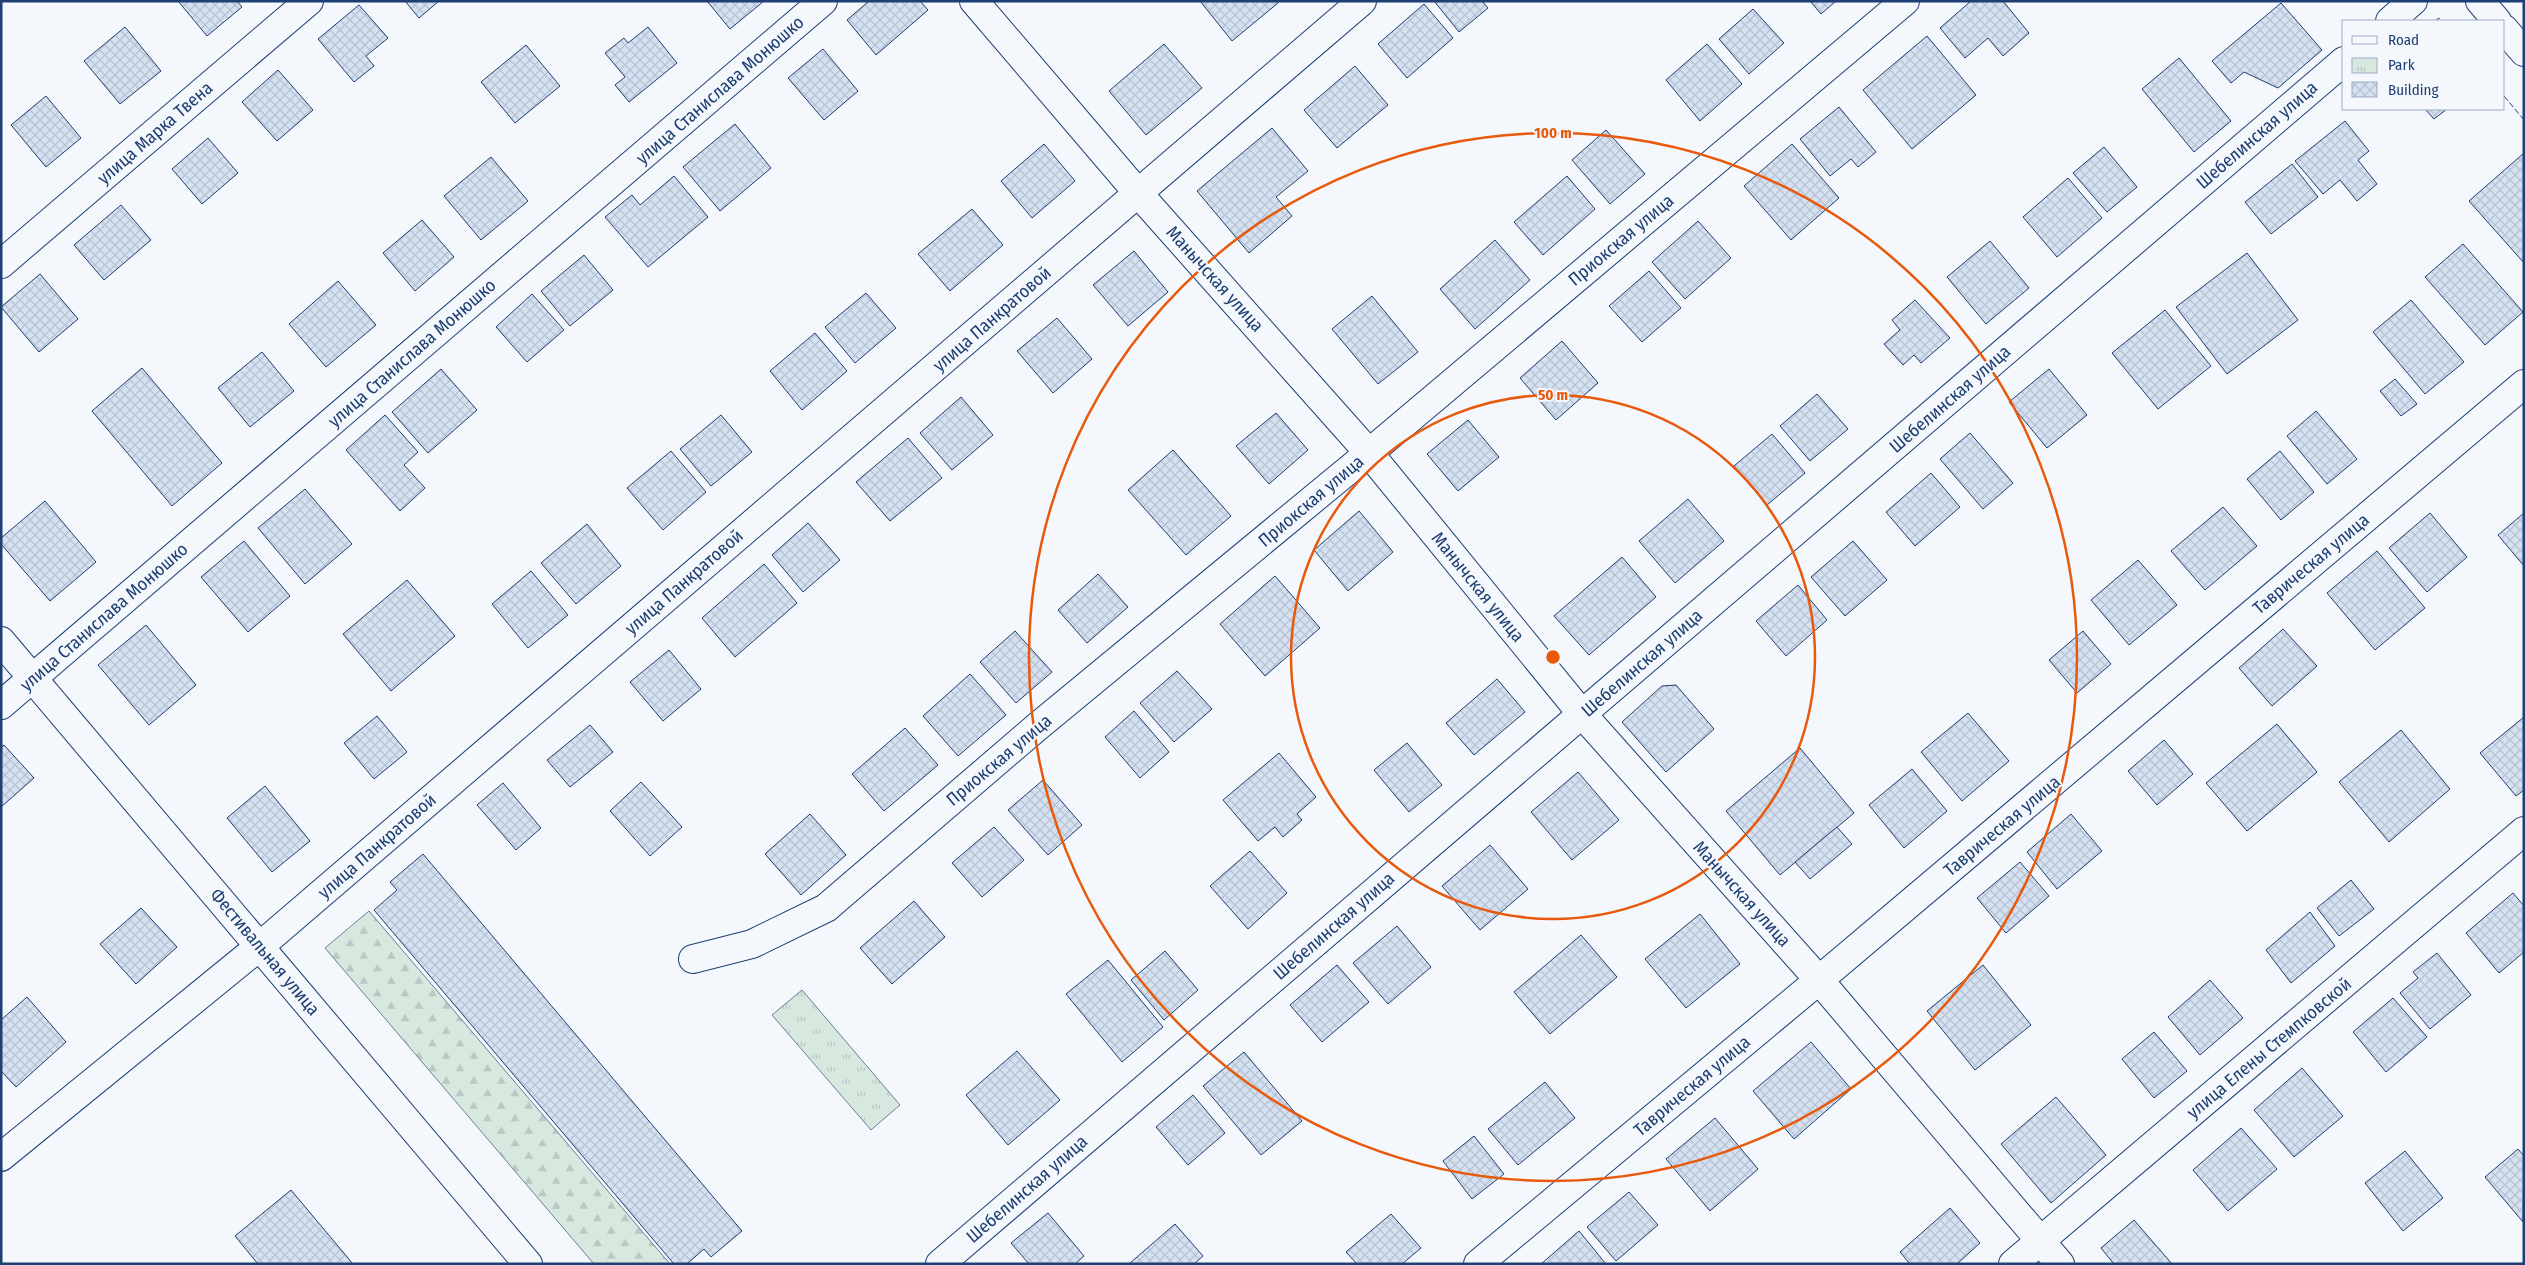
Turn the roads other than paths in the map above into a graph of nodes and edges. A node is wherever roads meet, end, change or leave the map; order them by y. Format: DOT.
graph roads {
  1 [pos="309,1"];
  2 [pos="823,1"];
  3 [pos="974,1"];
  4 [pos="1362,1"];
  5 [pos="1904,1"];
  6 [pos="2413,1"];
  7 [pos="2480,1"];
  8 [pos="2391,20"];
  9 [pos="2496,20"];
  10 [pos="2505,30"];
  11 [pos="2524,52"];
  12 [pos="2342,63"];
  13 [pos="1138,193"];
  14 [pos="1,264"];
  15 [pos="2524,384"];
  16 [pos="1369,453"];
  17 [pos="1,640"];
  18 [pos="33,678"];
  19 [pos="1,704"];
  20 [pos="1582,714"];
  21 [pos="2524,831"];
  22 [pos="260,946"];
  23 [pos="693,959"];
  24 [pos="1819,980"];
  25 [pos="1,1157"];
  26 [pos="2040,1241"];
  27 [pos="528,1264"];
  28 [pos="940,1264"];
  29 [pos="1478,1264"];
  30 [pos="2014,1264"];
  31 [pos="2060,1264"];
  1 -- 14 [label="street, улица Марка Твена"];
  2 -- 18 [label="street, улица Станислава Монюшко"];
  3 -- 13 [label="street, Манычская улица"];
  4 -- 13 [label="street, улица Панкратовой"];
  5 -- 16 [label="street, Приокская улица"];
  6 -- 8 [label="street"];
  7 -- 9 [label="street"];
  10 -- 11 [label="street"];
  12 -- 20 [label="street, Шебелинская улица"];
  13 -- 16 [label="street, Манычская улица"];
  13 -- 22 [label="street, улица Панкратовой"];
  15 -- 24 [label="street, Таврическая улица"];
  16 -- 20 [label="street, Манычская улица"];
  16 -- 23 [label="street, Приокская улица"];
  17 -- 18 [label="street, Фестивальная улица"];
  18 -- 19 [label="street, улица Станислава Монюшко"];
  18 -- 22 [label="street, Фестивальная улица"];
  20 -- 24 [label="street, Манычская улица"];
  20 -- 28 [label="street, Шебелинская улица"];
  21 -- 26 [label="street, улица Елены Стемпковской"];
  22 -- 25 [label="street, улица Панкратовой"];
  22 -- 27 [label="street, Фестивальная улица"];
  24 -- 26 [label="street, Манычская улица"];
  24 -- 29 [label="street, Таврическая улица"];
  26 -- 30 [label="street, улица Елены Стемпковской"];
  26 -- 31 [label="street, Манычская улица"];
}
